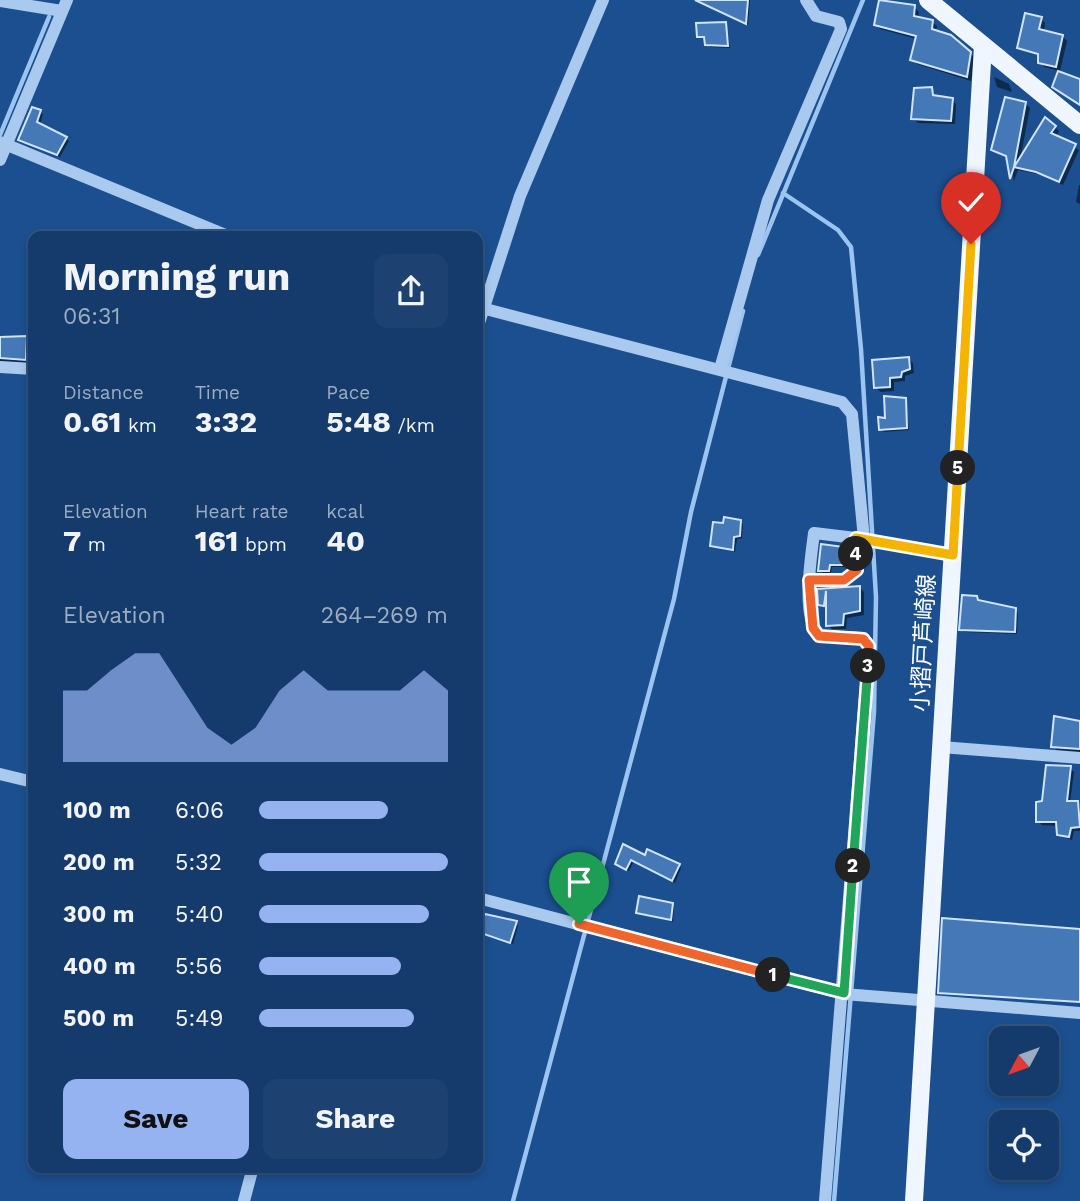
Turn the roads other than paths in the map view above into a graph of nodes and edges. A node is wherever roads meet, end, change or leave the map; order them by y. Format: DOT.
graph roads {
  1 [pos="603,0"];
  2 [pos="806,0"];
  3 [pos="928,0"];
  4 [pos="0,1"];
  5 [pos="64,5"];
  6 [pos="983,46"];
  7 [pos="1080,125"];
  8 [pos="3,144"];
  9 [pos="0,160"];
  10 [pos="216,231"];
  11 [pos="483,300"];
  12 [pos="483,309"];
  13 [pos="0,366"];
  14 [pos="28,369"];
  15 [pos="720,369"];
  16 [pos="860,539"];
  17 [pos="953,555"];
  18 [pos="809,580"];
  19 [pos="942,747"];
  20 [pos="1080,758"];
  21 [pos="0,774"];
  22 [pos="28,781"];
  23 [pos="483,899"];
  24 [pos="844,993"];
  25 [pos="927,1002"];
  26 [pos="1080,1013"];
  27 [pos="251,1173"];
  28 [pos="244,1201"];
  29 [pos="825,1201"];
  30 [pos="914,1201"];
  1 -- 11 [label="street"];
  2 -- 15 [label="street"];
  3 -- 6 [label="main road"];
  4 -- 5 [label="street"];
  5 -- 8 [label="street"];
  6 -- 7 [label="main road"];
  6 -- 17 [label="main road, 小摺戸芦崎線"];
  8 -- 9 [label="street"];
  8 -- 10 [label="street"];
  12 -- 15 [label="street"];
  13 -- 14 [label="street"];
  15 -- 16 [label="street"];
  16 -- 17 [label="street"];
  16 -- 18 [label="street"];
  16 -- 18 [label="street"];
  17 -- 19 [label="main road, 小摺戸芦崎線"];
  18 -- 24 [label="street"];
  19 -- 20 [label="street"];
  19 -- 25 [label="main road, 小摺戸芦崎線"];
  21 -- 22 [label="street"];
  23 -- 24 [label="street"];
  24 -- 25 [label="street"];
  24 -- 29 [label="street"];
  25 -- 26 [label="street"];
  25 -- 30 [label="main road, 小摺戸芦崎線"];
  27 -- 28 [label="street"];
}
